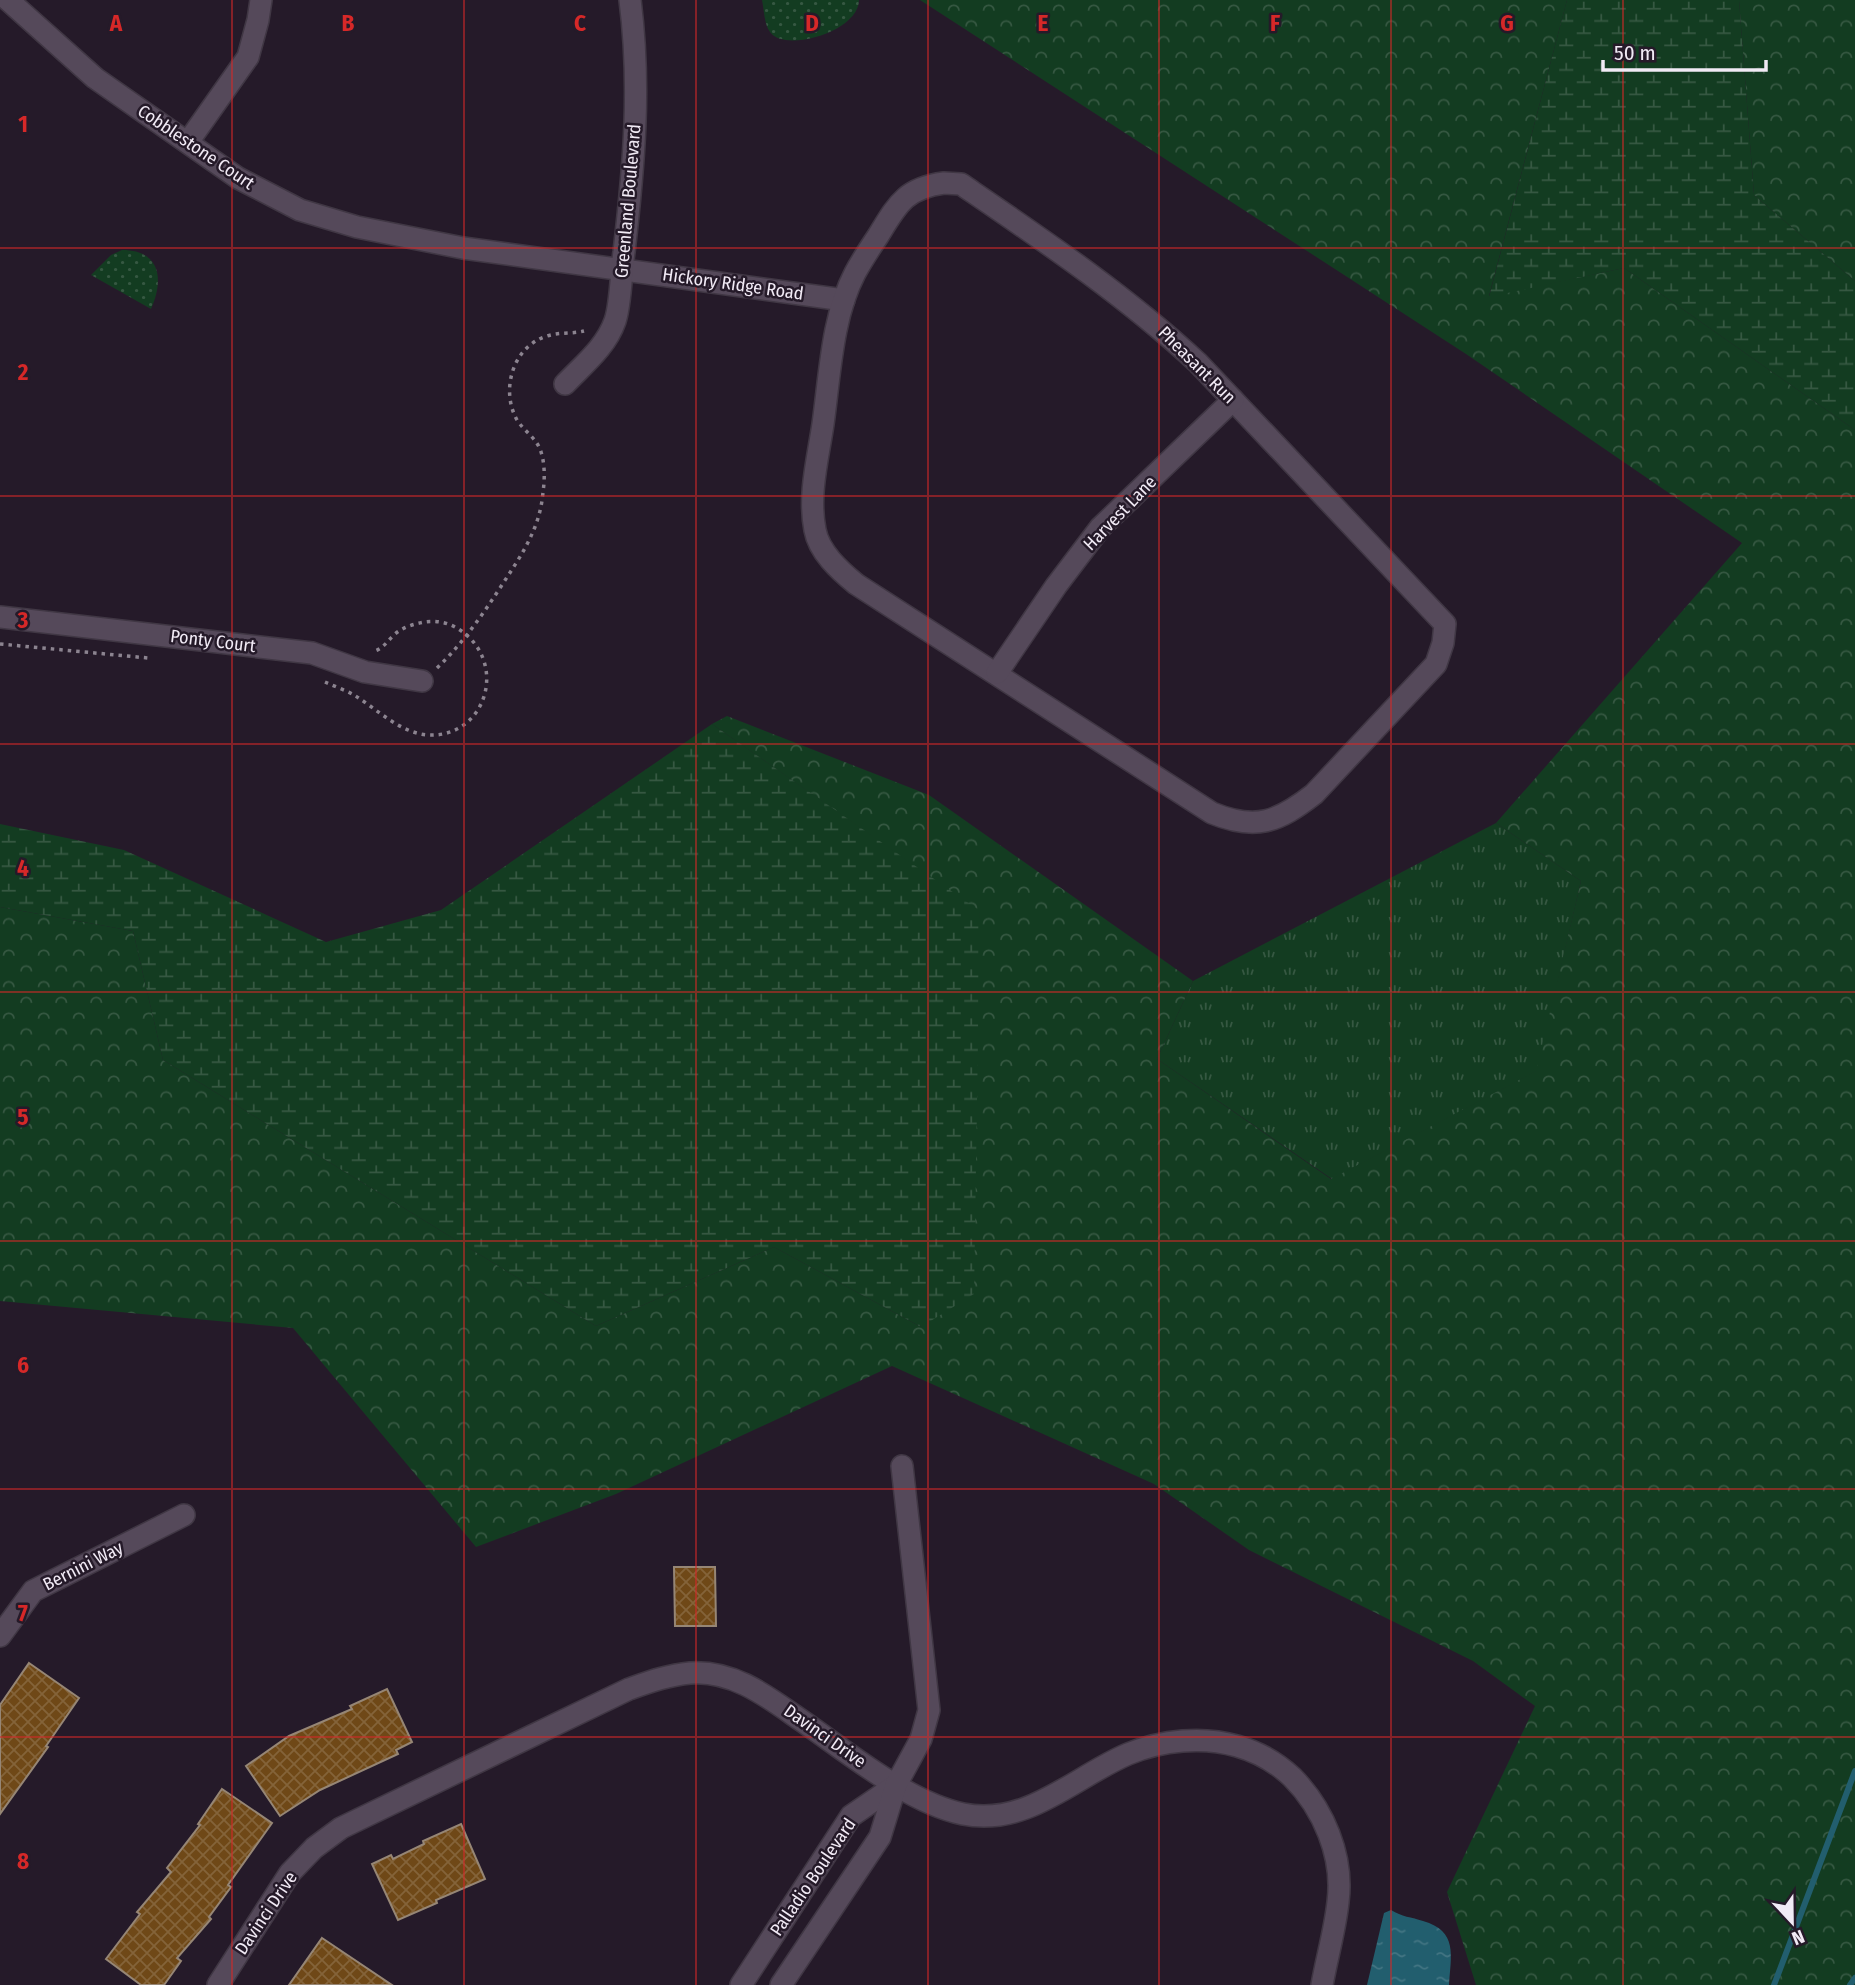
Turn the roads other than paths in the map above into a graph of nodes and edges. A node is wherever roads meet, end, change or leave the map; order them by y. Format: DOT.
graph roads {
  1 [pos="8,0"];
  2 [pos="261,0"];
  3 [pos="630,0"];
  4 [pos="188,142"];
  5 [pos="622,268"];
  6 [pos="845,300"];
  7 [pos="565,384"];
  8 [pos="1233,400"];
  9 [pos="0,617"];
  10 [pos="998,673"];
  11 [pos="422,681"];
  12 [pos="902,1466"];
  13 [pos="184,1515"];
  14 [pos="0,1636"];
  15 [pos="897,1785"];
  16 [pos="755,1964"];
  17 [pos="781,1984"];
  18 [pos="218,1985"];
  19 [pos="741,1985"];
  20 [pos="1322,1985"];
  1 -- 4 [label="street, Cobblestone Court"];
  2 -- 4 [label="street"];
  3 -- 5 [label="street, Greenland Boulevard"];
  4 -- 5 [label="street, Cobblestone Court"];
  5 -- 6 [label="street, Hickory Ridge Road"];
  5 -- 7 [label="street, Greenland Boulevard"];
  6 -- 8 [label="street, Pheasant Run"];
  6 -- 10 [label="street, Pheasant Run"];
  8 -- 10 [label="street, Harvest Lane"];
  8 -- 10 [label="street, Pheasant Run"];
  9 -- 11 [label="street, Ponty Court"];
  12 -- 15 [label="street"];
  13 -- 14 [label="street, Bernini Way"];
  15 -- 16 [label="street, Palladio Boulevard"];
  15 -- 17 [label="street, Palladio Boulevard"];
  15 -- 18 [label="street, Davinci Drive"];
  15 -- 20 [label="street, Davinci Drive"];
  16 -- 17 [label="street, Palladio Boulevard"];
  16 -- 19 [label="street, Palladio Boulevard"];
}
